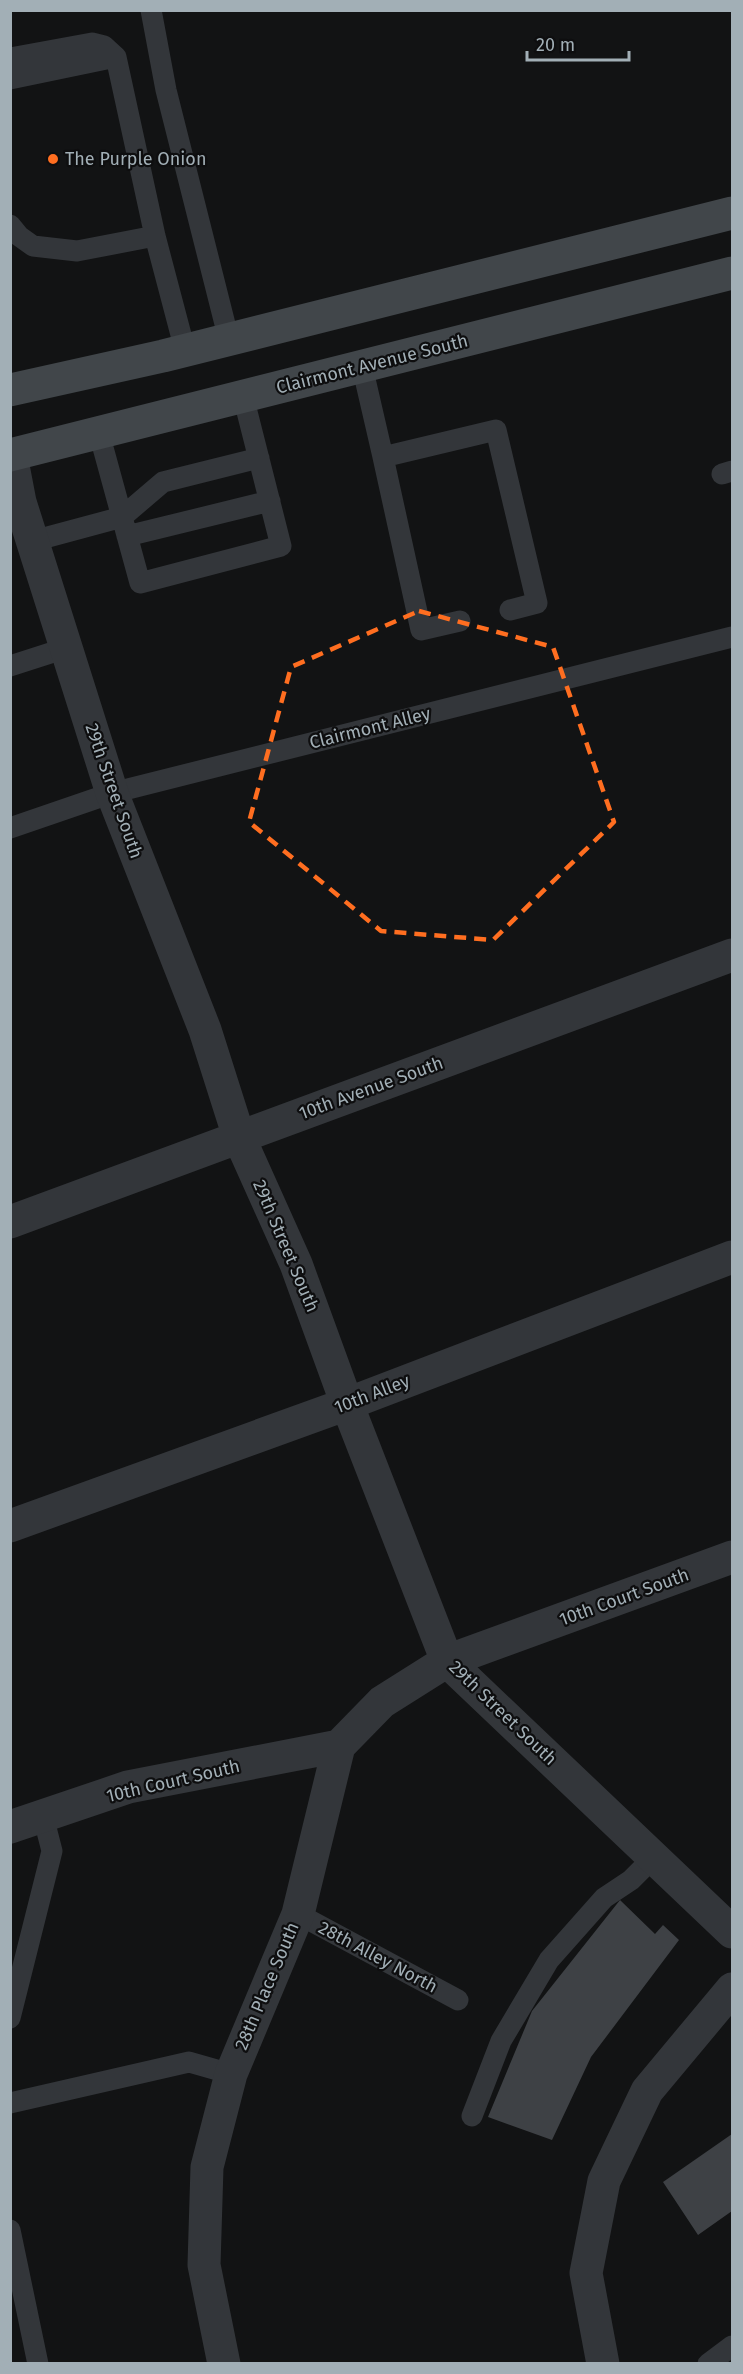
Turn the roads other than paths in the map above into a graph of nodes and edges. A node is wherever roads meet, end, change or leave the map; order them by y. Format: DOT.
graph roads {
  1 [pos="151,10"];
  2 [pos="116,57"];
  3 [pos="10,58"];
  4 [pos="10,79"];
  5 [pos="732,213"];
  6 [pos="10,225"];
  7 [pos="155,236"];
  8 [pos="732,273"];
  9 [pos="229,340"];
  10 [pos="185,350"];
  11 [pos="362,366"];
  12 [pos="10,390"];
  13 [pos="243,396"];
  14 [pos="99,433"];
  15 [pos="11,454"];
  16 [pos="383,457"];
  17 [pos="259,458"];
  18 [pos="270,501"];
  19 [pos="125,526"];
  20 [pos="33,541"];
  21 [pos="510,610"];
  22 [pos="460,621"];
  23 [pos="732,637"];
  24 [pos="66,648"];
  25 [pos="10,666"];
  26 [pos="112,793"];
  27 [pos="10,828"];
  28 [pos="732,955"];
  29 [pos="239,1137"];
  30 [pos="10,1222"];
  31 [pos="732,1257"];
  32 [pos="347,1404"];
  33 [pos="10,1526"];
  34 [pos="732,1557"];
  35 [pos="447,1661"];
  36 [pos="339,1746"];
  37 [pos="43,1816"];
  38 [pos="10,1827"];
  39 [pos="654,1857"];
  40 [pos="298,1914"];
  41 [pos="732,1932"];
  42 [pos="732,1989"];
  43 [pos="458,2000"];
  44 [pos="10,2018"];
  45 [pos="231,2074"];
  46 [pos="10,2103"];
  47 [pos="472,2116"];
  48 [pos="10,2230"];
  49 [pos="732,2346"];
  50 [pos="38,2364"];
  51 [pos="224,2364"];
  52 [pos="603,2364"];
  53 [pos="708,2364"];
  1 -- 9 [label="lane"];
  2 -- 3 [label="lane"];
  2 -- 4 [label="lane"];
  2 -- 7 [label="lane"];
  5 -- 9 [label="street"];
  6 -- 7 [label="lane"];
  7 -- 10 [label="lane"];
  8 -- 11 [label="street, Clairmont Avenue South"];
  9 -- 10 [label="street"];
  10 -- 12 [label="street"];
  11 -- 13 [label="street, Clairmont Avenue South"];
  11 -- 16 [label="lane"];
  13 -- 14 [label="street, Clairmont Avenue South"];
  13 -- 17 [label="lane"];
  14 -- 15 [label="street, Clairmont Avenue South"];
  14 -- 19 [label="lane"];
  15 -- 20 [label="street, 29th Street South"];
  16 -- 21 [label="lane"];
  16 -- 22 [label="lane"];
  17 -- 18 [label="lane"];
  17 -- 19 [label="lane"];
  18 -- 19 [label="lane"];
  18 -- 19 [label="lane"];
  19 -- 20 [label="lane"];
  20 -- 24 [label="street, 29th Street South"];
  23 -- 26 [label="lane, Clairmont Alley"];
  24 -- 25 [label="lane"];
  24 -- 26 [label="street, 29th Street South"];
  26 -- 27 [label="lane, Clairmont Alley"];
  26 -- 29 [label="street, 29th Street South"];
  28 -- 29 [label="street, 10th Avenue South"];
  29 -- 30 [label="street, 10th Avenue South"];
  29 -- 32 [label="street, 29th Street South"];
  31 -- 32 [label="street, 10th Alley"];
  32 -- 33 [label="street, 10th Alley"];
  32 -- 35 [label="street, 29th Street South"];
  34 -- 35 [label="street, 10th Court South"];
  35 -- 36 [label="street"];
  35 -- 39 [label="street, 29th Street South"];
  36 -- 37 [label="street, 10th Court South"];
  36 -- 40 [label="street, 28th Place South"];
  37 -- 38 [label="street, 10th Court South"];
  37 -- 44 [label="lane"];
  39 -- 41 [label="street, 29th Street South"];
  39 -- 47 [label="lane"];
  40 -- 43 [label="lane, 28th Alley North"];
  40 -- 45 [label="street, 28th Place South"];
  42 -- 52 [label="street"];
  45 -- 46 [label="lane"];
  45 -- 51 [label="street, 28th Place South"];
  48 -- 50 [label="lane"];
  49 -- 53 [label="lane"];
}
